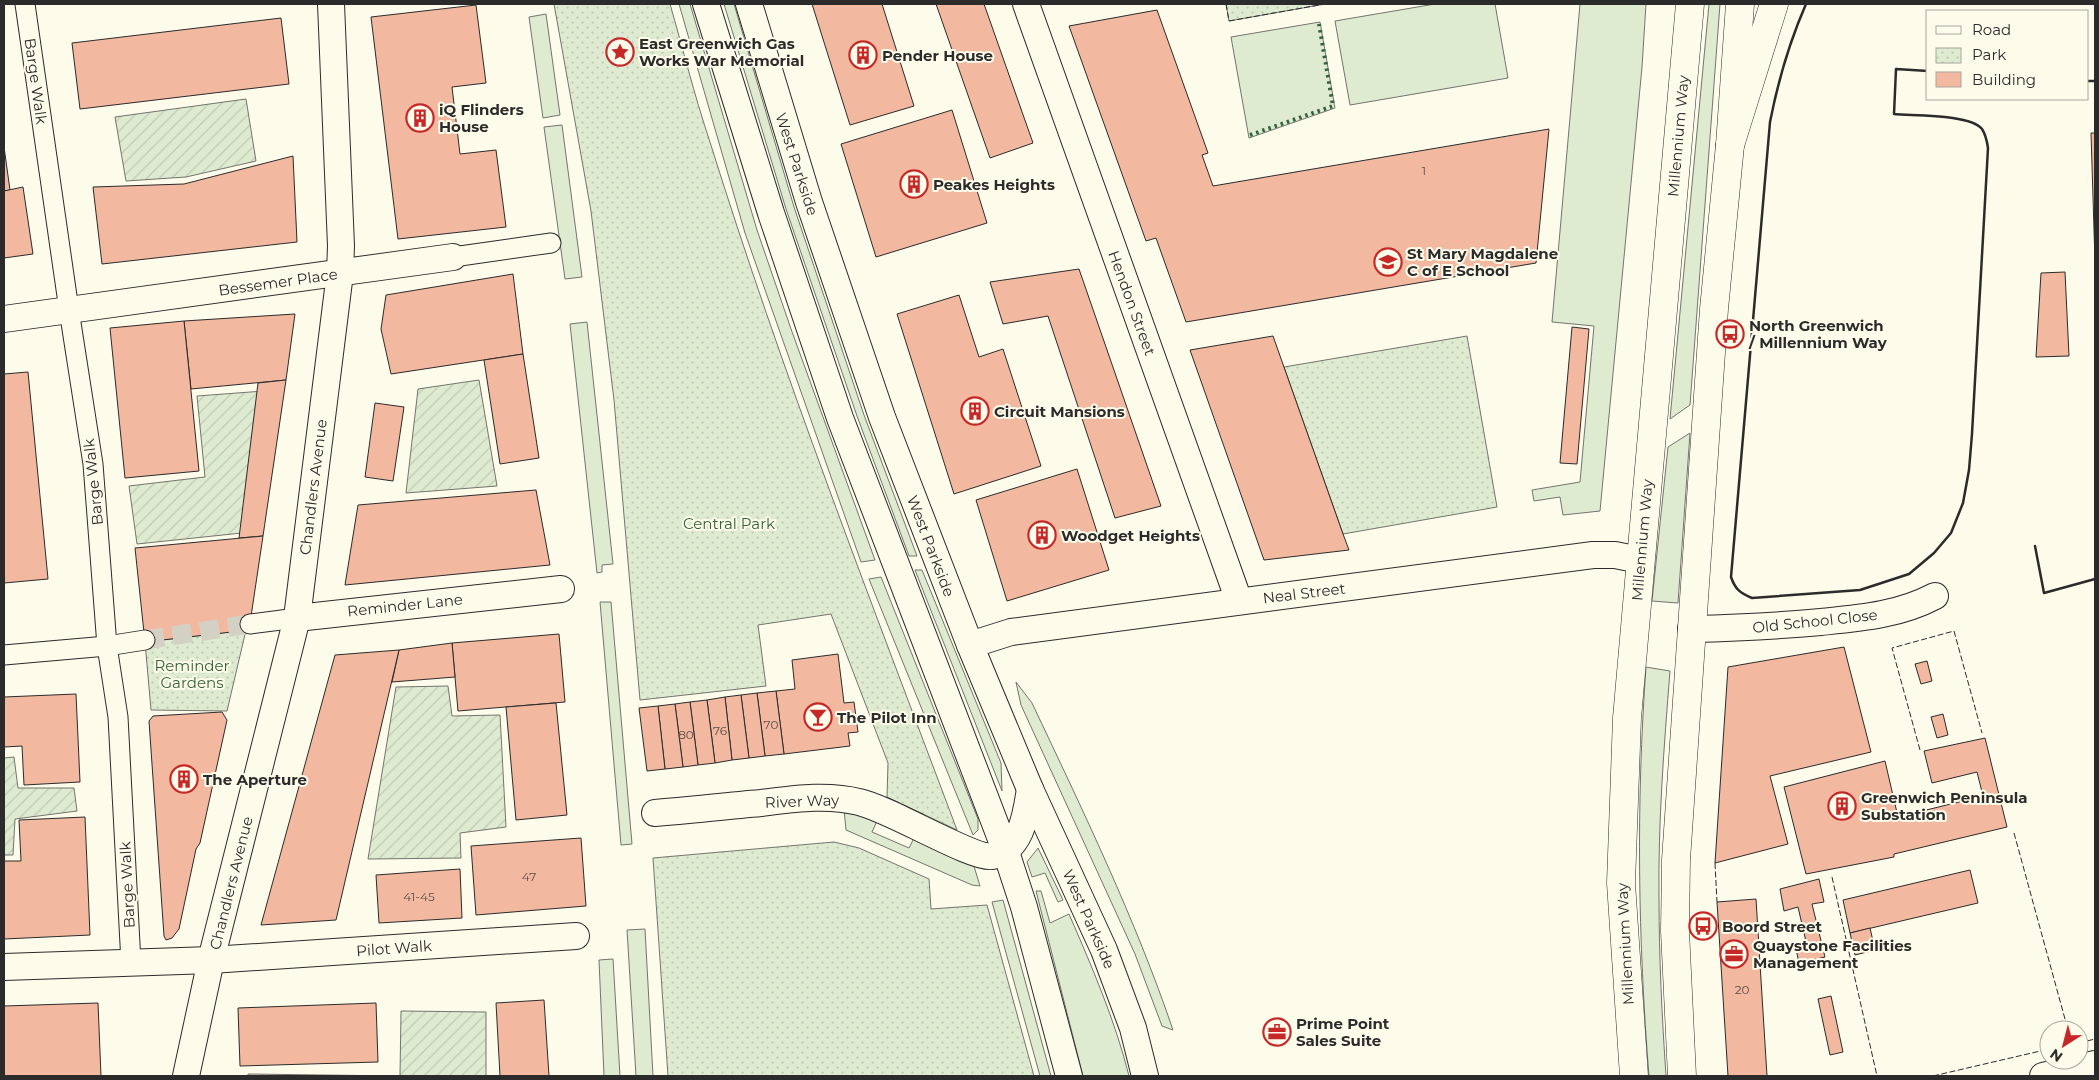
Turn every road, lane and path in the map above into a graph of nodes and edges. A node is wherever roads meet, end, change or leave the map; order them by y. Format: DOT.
graph roads {
  1 [pos="25,4"];
  2 [pos="331,4"];
  3 [pos="706,4"];
  4 [pos="749,4"];
  5 [pos="1026,4"];
  6 [pos="1690,4"];
  7 [pos="1740,4"];
  8 [pos="1774,4"];
  9 [pos="1730,145"];
  10 [pos="551,243"];
  11 [pos="453,257"];
  12 [pos="340,273"];
  13 [pos="68,310"];
  14 [pos="4,319"];
  15 [pos="1640,560"];
  16 [pos="561,589"];
  17 [pos="1935,596"];
  18 [pos="1239,601"];
  19 [pos="297,618"];
  20 [pos="250,624"];
  21 [pos="1691,628"];
  22 [pos="145,640"];
  23 [pos="107,646"];
  24 [pos="970,646"];
  25 [pos="4,655"];
  26 [pos="1030,789"];
  27 [pos="655,813"];
  28 [pos="1006,852"];
  29 [pos="576,936"];
  30 [pos="211,960"];
  31 [pos="131,963"];
  32 [pos="4,968"];
  33 [pos="2095,1064"];
  34 [pos="186,1076"];
  35 [pos="1069,1076"];
  36 [pos="1145,1076"];
  37 [pos="1634,1076"];
  38 [pos="1682,1076"];
  39 [pos="2043,1076"];
  1 -- 13 [label="street, Barge Walk"];
  2 -- 12 [label="street, Chandlers Avenue"];
  3 -- 28 [label="street"];
  4 -- 24 [label="street, West Parkside"];
  5 -- 18 [label="street, Hendon Street"];
  6 -- 15 [label="main road, Millennium Way"];
  7 -- 9 [label="main road"];
  8 -- 9 [label="main road"];
  9 -- 21 [label="main road"];
  10 -- 11 [label="street, Bessemer Place"];
  11 -- 12 [label="street, Bessemer Place"];
  12 -- 13 [label="street, Bessemer Place"];
  12 -- 19 [label="street, Chandlers Avenue"];
  13 -- 14 [label="street, Bessemer Place"];
  13 -- 23 [label="street, Barge Walk"];
  15 -- 18 [label="street, Neal Street"];
  15 -- 37 [label="main road, Millennium Way"];
  16 -- 19 [label="street, Reminder Lane"];
  17 -- 21 [label="street, Old School Close"];
  18 -- 24 [label="street, Neal Street"];
  19 -- 20 [label="street, Reminder Lane"];
  19 -- 30 [label="street, Chandlers Avenue"];
  21 -- 38 [label="main road"];
  22 -- 23 [label="street"];
  23 -- 25 [label="street"];
  23 -- 31 [label="street, Barge Walk"];
  24 -- 26 [label="street, West Parkside"];
  26 -- 28 [label="street"];
  26 -- 36 [label="street, West Parkside"];
  27 -- 28 [label="street, River Way"];
  28 -- 35 [label="street"];
  29 -- 30 [label="street, Pilot Walk"];
  30 -- 31 [label="street, Chandlers Avenue"];
  30 -- 34 [label="street, Chandlers Avenue"];
  31 -- 32 [label="street"];
  33 -- 39 [label="street"];
}
